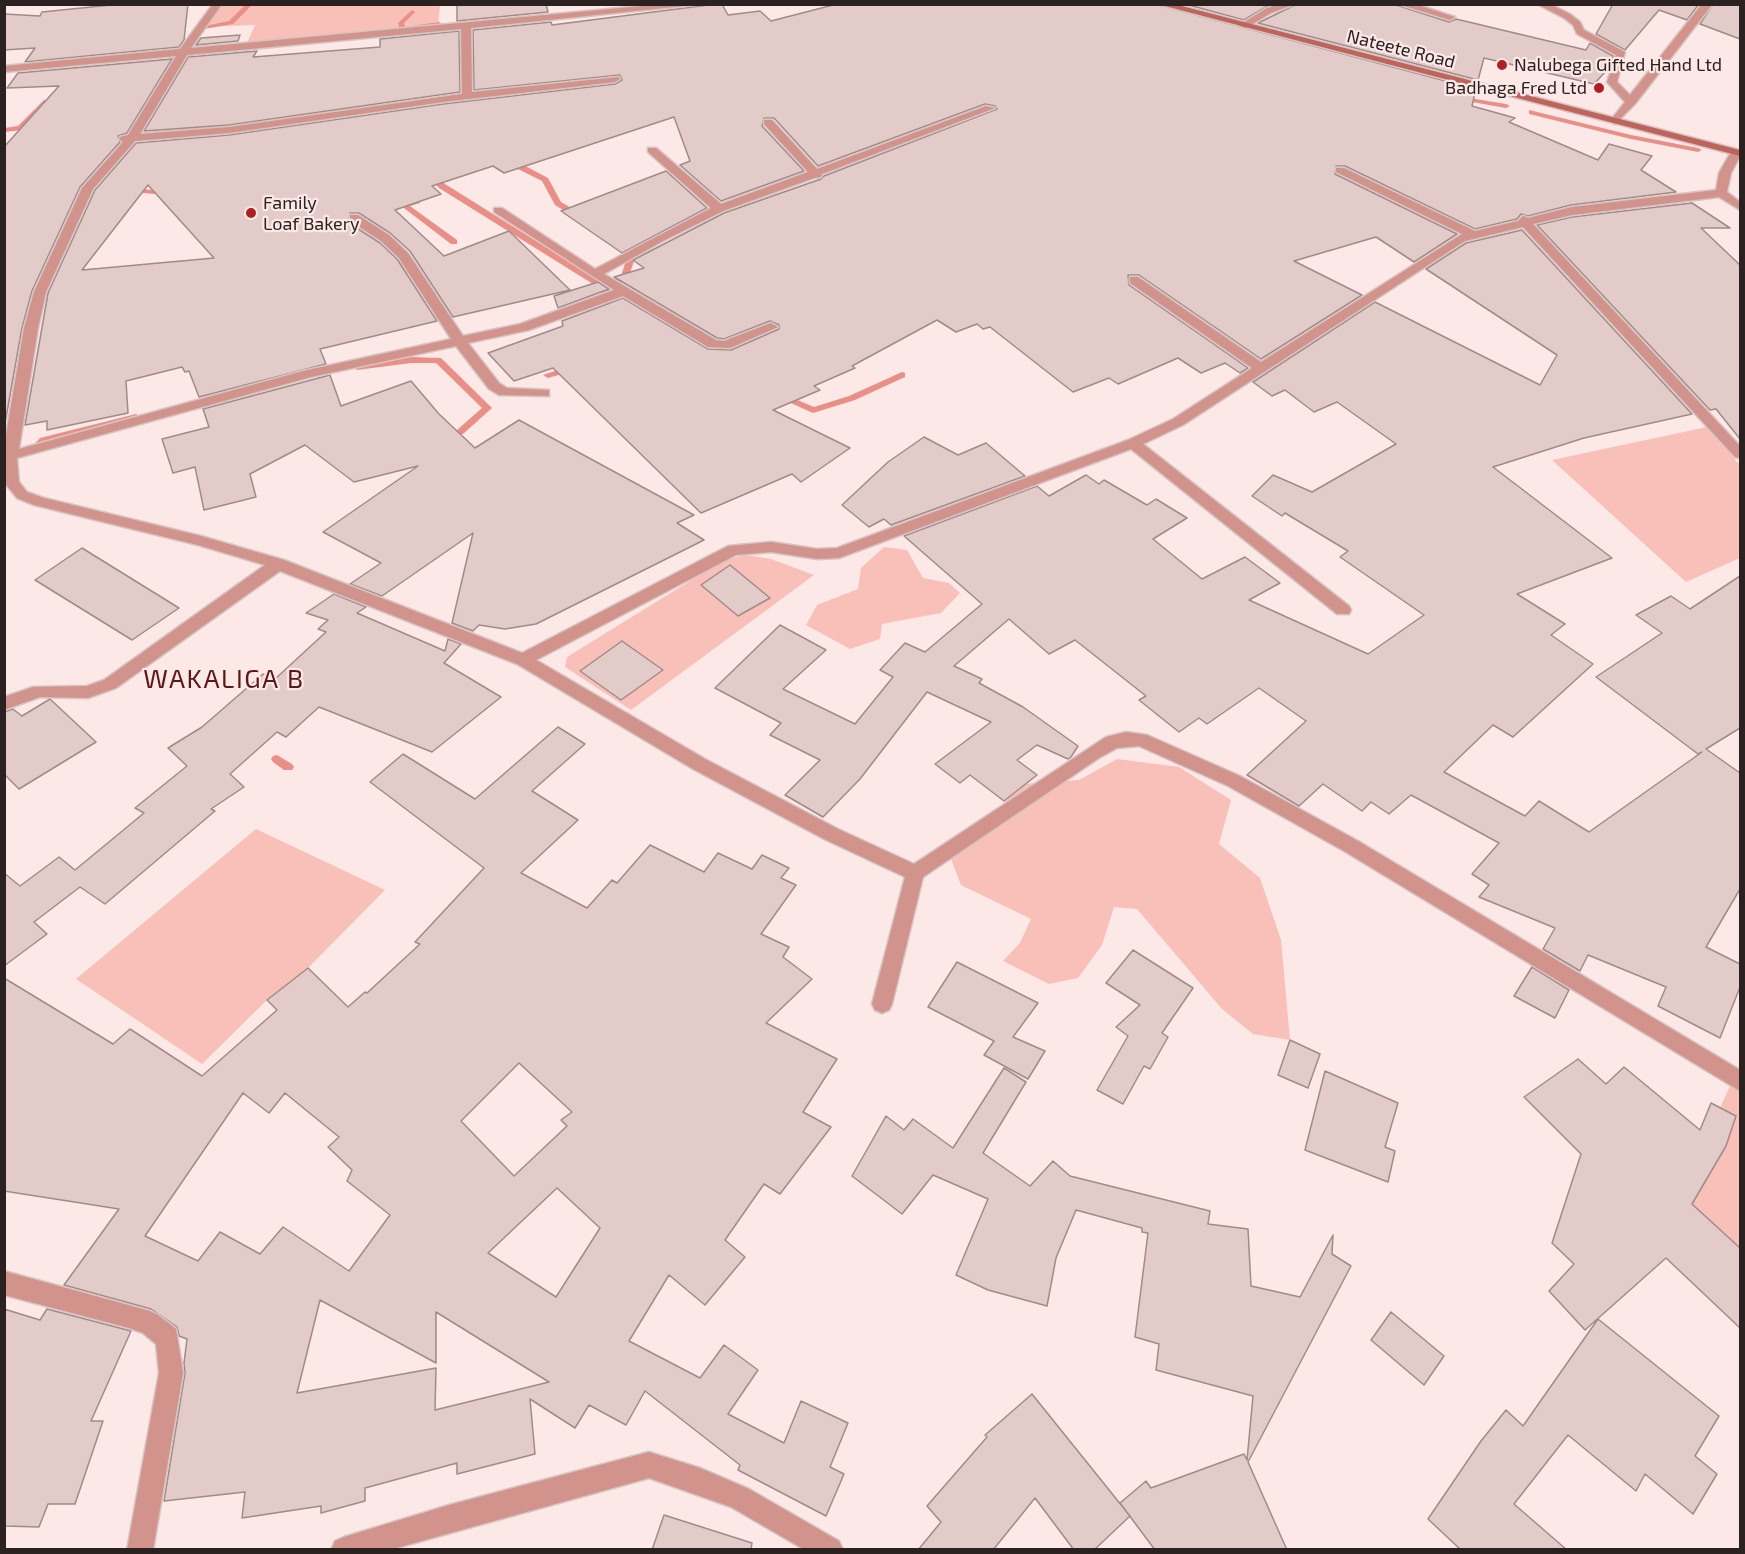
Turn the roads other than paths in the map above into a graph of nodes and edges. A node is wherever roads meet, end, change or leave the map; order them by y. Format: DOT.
graph roads {
  1 [pos="218,4"];
  2 [pos="699,4"];
  3 [pos="1161,4"];
  4 [pos="1291,4"];
  5 [pos="1402,4"];
  6 [pos="1541,4"];
  7 [pos="1707,6"];
  8 [pos="1450,18"];
  9 [pos="1243,26"];
  10 [pos="466,27"];
  11 [pos="183,53"];
  12 [pos="4,69"];
  13 [pos="615,79"];
  14 [pos="467,97"];
  15 [pos="1631,102"];
  16 [pos="990,108"];
  17 [pos="1615,121"];
  18 [pos="768,122"];
  19 [pos="127,139"];
  20 [pos="652,150"];
  21 [pos="1739,153"];
  22 [pos="1340,170"];
  23 [pos="817,175"];
  24 [pos="1721,193"];
  25 [pos="1740,207"];
  26 [pos="719,209"];
  27 [pos="498,210"];
  28 [pos="354,218"];
  29 [pos="1523,220"];
  30 [pos="1471,234"];
  31 [pos="595,274"];
  32 [pos="1134,280"];
  33 [pos="624,291"];
  34 [pos="771,327"];
  35 [pos="460,342"];
  36 [pos="1259,368"];
  37 [pos="544,393"];
  38 [pos="1133,443"];
  39 [pos="1740,454"];
  40 [pos="7,457"];
  41 [pos="278,564"];
  42 [pos="1343,610"];
  43 [pos="523,660"];
  44 [pos="4,704"];
  45 [pos="915,873"];
  46 [pos="882,1004"];
  47 [pos="1740,1081"];
  48 [pos="4,1283"];
  49 [pos="140,1550"];
  50 [pos="344,1550"];
  51 [pos="830,1550"];
  1 -- 11 [label="street"];
  2 -- 10 [label="street"];
  3 -- 9 [label="main road, Nateete Road"];
  4 -- 9 [label="street"];
  5 -- 8 [label="street"];
  6 -- 15 [label="street"];
  7 -- 15 [label="street"];
  9 -- 17 [label="main road, Nateete Road"];
  10 -- 11 [label="street"];
  10 -- 14 [label="street"];
  11 -- 12 [label="street"];
  11 -- 19 [label="street"];
  13 -- 14 [label="street"];
  14 -- 19 [label="street"];
  15 -- 17 [label="street"];
  16 -- 23 [label="street"];
  17 -- 21 [label="main road, Nateete Road"];
  18 -- 23 [label="street"];
  19 -- 40 [label="street"];
  20 -- 26 [label="street"];
  21 -- 24 [label="street"];
  22 -- 30 [label="street"];
  23 -- 26 [label="street"];
  24 -- 25 [label="street"];
  24 -- 29 [label="street"];
  26 -- 31 [label="street"];
  27 -- 31 [label="street"];
  28 -- 35 [label="street"];
  29 -- 30 [label="street"];
  29 -- 39 [label="street"];
  30 -- 36 [label="street"];
  31 -- 33 [label="street"];
  32 -- 36 [label="street"];
  33 -- 34 [label="street"];
  33 -- 35 [label="street"];
  35 -- 37 [label="street"];
  35 -- 40 [label="street"];
  36 -- 38 [label="street"];
  38 -- 42 [label="street"];
  38 -- 43 [label="street"];
  40 -- 41 [label="street"];
  41 -- 43 [label="street"];
  41 -- 44 [label="street"];
  43 -- 45 [label="street"];
  45 -- 46 [label="street"];
  45 -- 47 [label="street"];
  48 -- 49 [label="street"];
  50 -- 51 [label="street"];
}
